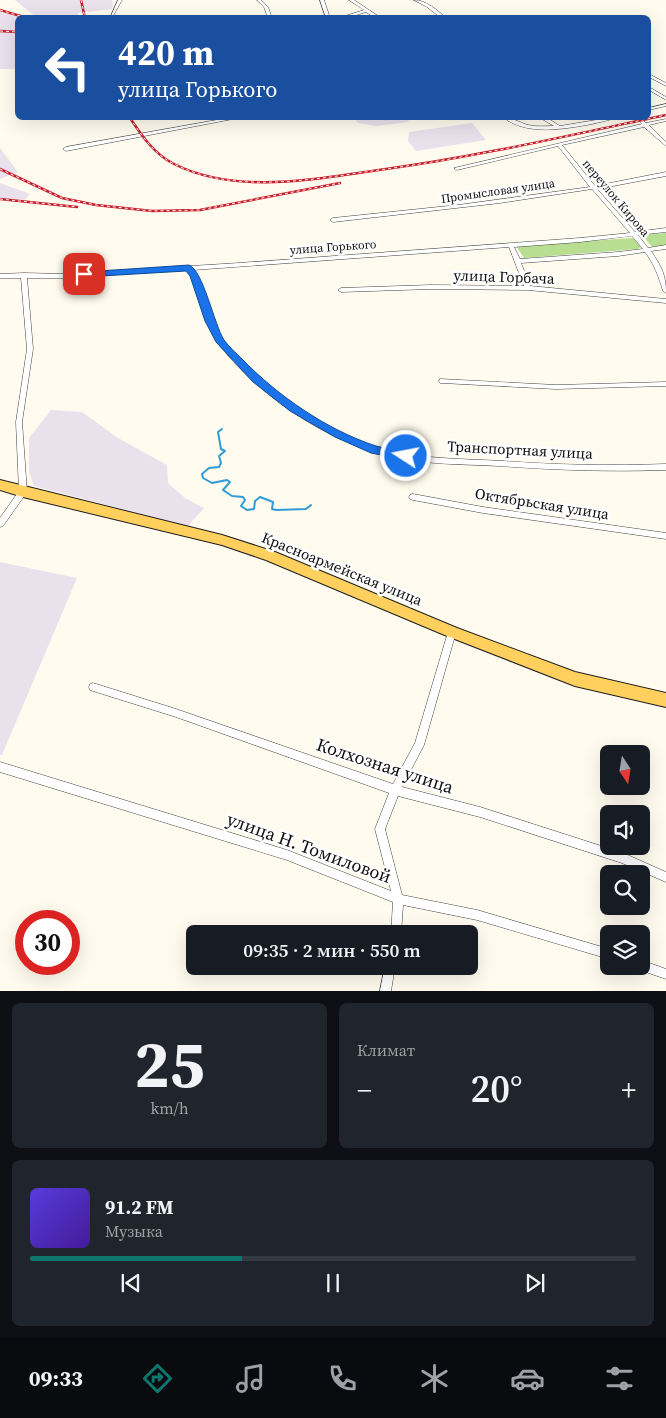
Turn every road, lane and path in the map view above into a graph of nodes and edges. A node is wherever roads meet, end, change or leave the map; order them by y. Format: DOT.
graph roads {
  1 [pos="120,0"];
  2 [pos="259,0"];
  3 [pos="322,0"];
  4 [pos="350,0"];
  5 [pos="416,0"];
  6 [pos="368,10"];
  7 [pos="112,15"];
  8 [pos="269,15"];
  9 [pos="327,15"];
  10 [pos="351,15"];
  11 [pos="375,15"];
  12 [pos="440,15"];
  13 [pos="651,75"];
  14 [pos="666,85"];
  15 [pos="651,89"];
  16 [pos="666,99"];
  17 [pos="666,105"];
  18 [pos="651,109"];
  19 [pos="222,120"];
  20 [pos="509,120"];
  21 [pos="548,120"];
  22 [pos="592,120"];
  23 [pos="640,120"];
  24 [pos="666,120"];
  25 [pos="644,126"];
  26 [pos="560,127"];
  27 [pos="666,145"];
  28 [pos="560,146"];
  29 [pos="66,149"];
  30 [pos="458,168"];
  31 [pos="666,174"];
  32 [pos="592,186"];
  33 [pos="333,220"];
  34 [pos="666,230"];
  35 [pos="633,234"];
  36 [pos="511,245"];
  37 [pos="666,247"];
  38 [pos="647,250"];
  39 [pos="519,261"];
  40 [pos="189,268"];
  41 [pos="24,275"];
  42 [pos="0,276"];
  43 [pos="528,288"];
  44 [pos="341,290"];
  45 [pos="666,290"];
  46 [pos="666,301"];
  47 [pos="442,381"];
  48 [pos="666,384"];
  49 [pos="666,467"];
  50 [pos="0,485"];
  51 [pos="23,492"];
  52 [pos="413,497"];
  53 [pos="0,524"];
  54 [pos="666,536"];
  55 [pos="452,632"];
  56 [pos="93,688"];
  57 [pos="666,700"];
  58 [pos="0,767"];
  59 [pos="395,790"];
  60 [pos="666,877"];
  61 [pos="398,899"];
  62 [pos="397,925"];
  63 [pos="600,951"];
  64 [pos="650,968"];
  65 [pos="666,974"];
  66 [pos="388,975"];
  67 [pos="384,990"];
  1 -- 7 [label="street"];
  2 -- 8 [label="street"];
  3 -- 9 [label="street"];
  4 -- 6 [label="street"];
  5 -- 12 [label="street"];
  6 -- 10 [label="street"];
  6 -- 11 [label="street"];
  13 -- 14 [label="street"];
  15 -- 16 [label="street"];
  17 -- 18 [label="street"];
  19 -- 29 [label="street"];
  20 -- 26 [label="street"];
  21 -- 26 [label="street"];
  22 -- 26 [label="street"];
  23 -- 25 [label="street"];
  24 -- 25 [label="street"];
  25 -- 27 [label="street"];
  25 -- 28 [label="street"];
  28 -- 30 [label="street"];
  28 -- 32 [label="street, переулок Кирова"];
  31 -- 32 [label="street, Промысловая улица"];
  32 -- 33 [label="street, Промысловая улица"];
  32 -- 35 [label="street, переулок Кирова"];
  34 -- 35 [label="street, улица Горького"];
  35 -- 36 [label="street, улица Горького"];
  35 -- 38 [label="street, переулок Кирова"];
  36 -- 39 [label="street"];
  36 -- 40 [label="street, улица Горького"];
  37 -- 38 [label="street"];
  38 -- 39 [label="street"];
  38 -- 45 [label="street, переулок Кирова"];
  39 -- 43 [label="street"];
  40 -- 41 [label="street, улица Горького"];
  40 -- 49 [label="street, Транспортная улица"];
  41 -- 42 [label="street, улица Горького"];
  41 -- 51 [label="street"];
  43 -- 44 [label="street, улица Горбача"];
  43 -- 46 [label="street, улица Горбача"];
  47 -- 48 [label="street"];
  50 -- 51 [label="main road, Красноармейская улица"];
  51 -- 53 [label="street"];
  51 -- 55 [label="main road, Красноармейская улица"];
  52 -- 54 [label="street, Октябрьская улица"];
  55 -- 57 [label="main road, Красноармейская улица"];
  55 -- 59 [label="street"];
  56 -- 59 [label="street, Колхозная улица"];
  58 -- 61 [label="street, улица Н. Томиловой"];
  59 -- 60 [label="street, Колхозная улица"];
  59 -- 61 [label="street"];
  61 -- 62 [label="street"];
  61 -- 63 [label="street, улица Н. Томиловой"];
  64 -- 65 [label="street"];
  66 -- 67 [label="street"];
}
